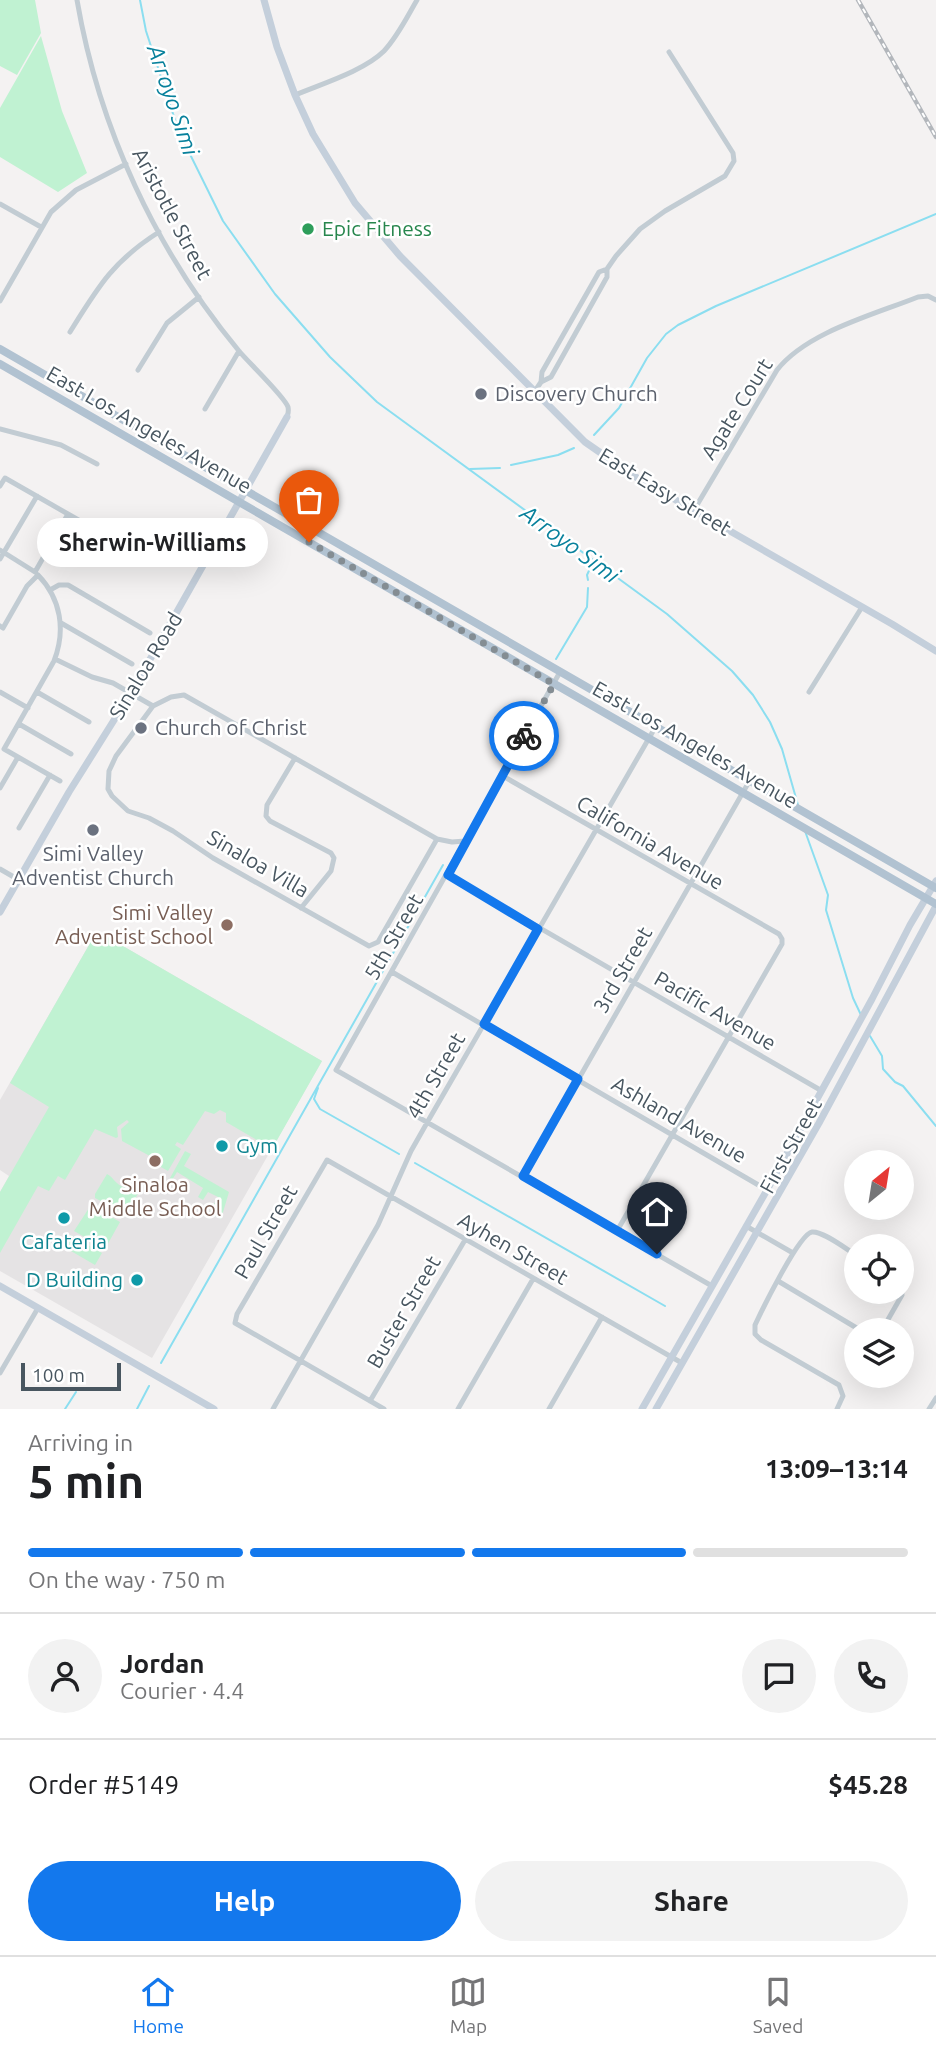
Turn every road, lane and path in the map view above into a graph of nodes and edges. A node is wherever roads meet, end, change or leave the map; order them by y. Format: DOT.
graph roads {
  1 [pos="77,0"];
  2 [pos="264,0"];
  3 [pos="417,0"];
  4 [pos="670,52"];
  5 [pos="295,95"];
  6 [pos="126,164"];
  7 [pos="0,204"];
  8 [pos="41,227"];
  9 [pos="159,232"];
  10 [pos="607,269"];
  11 [pos="199,297"];
  12 [pos="936,300"];
  13 [pos="0,301"];
  14 [pos="577,310"];
  15 [pos="586,315"];
  16 [pos="70,332"];
  17 [pos="0,349"];
  18 [pos="239,351"];
  19 [pos="0,365"];
  20 [pos="138,370"];
  21 [pos="541,382"];
  22 [pos="535,391"];
  23 [pos="205,409"];
  24 [pos="287,418"];
  25 [pos="0,429"];
  26 [pos="97,464"];
  27 [pos="0,486"];
  28 [pos="246,489"];
  29 [pos="37,496"];
  30 [pos="239,501"];
  31 [pos="694,510"];
  32 [pos="68,514"];
  33 [pos="82,522"];
  34 [pos="2,551"];
  35 [pos="0,559"];
  36 [pos="36,573"];
  37 [pos="50,590"];
  38 [pos="862,607"];
  39 [pos="61,623"];
  40 [pos="0,626"];
  41 [pos="150,632"];
  42 [pos="936,651"];
  43 [pos="55,659"];
  44 [pos="132,664"];
  45 [pos="561,672"];
  46 [pos="554,684"];
  47 [pos="0,692"];
  48 [pos="37,692"];
  49 [pos="809,692"];
  50 [pos="132,694"];
  51 [pos="153,706"];
  52 [pos="28,708"];
  53 [pos="89,722"];
  54 [pos="19,724"];
  55 [pos="656,726"];
  56 [pos="648,738"];
  57 [pos="71,754"];
  58 [pos="18,757"];
  59 [pos="295,758"];
  60 [pos="50,775"];
  61 [pos="502,775"];
  62 [pos="750,780"];
  63 [pos="60,781"];
  64 [pos="0,788"];
  65 [pos="743,793"];
  66 [pos="19,828"];
  67 [pos="596,830"];
  68 [pos="437,839"];
  69 [pos="466,841"];
  70 [pos="0,869"];
  71 [pos="448,875"];
  72 [pos="19,880"];
  73 [pos="691,884"];
  74 [pos="935,885"];
  75 [pos="926,898"];
  76 [pos="936,905"];
  77 [pos="301,908"];
  78 [pos="0,912"];
  79 [pos="538,929"];
  80 [pos="393,972"];
  81 [pos="634,983"];
  82 [pos="484,1024"];
  83 [pos="727,1037"];
  84 [pos="578,1079"];
  85 [pos="822,1091"];
  86 [pos="428,1121"];
  87 [pos="672,1134"];
  88 [pos="330,1160"];
  89 [pos="523,1176"];
  90 [pos="767,1190"];
  91 [pos="390,1195"];
  92 [pos="746,1226"];
  93 [pos="617,1231"];
  94 [pos="757,1232"];
  95 [pos="465,1240"];
  96 [pos="844,1247"];
  97 [pos="793,1253"];
  98 [pos="533,1279"];
  99 [pos="778,1280"];
  100 [pos="0,1286"];
  101 [pos="712,1286"];
  102 [pos="38,1308"];
  103 [pos="602,1317"];
  104 [pos="844,1320"];
  105 [pos="671,1357"];
  106 [pos="300,1361"];
  107 [pos="682,1363"];
  108 [pos="1,1368"];
  109 [pos="936,1398"];
  110 [pos="370,1401"];
  111 [pos="214,1409"];
  112 [pos="273,1409"];
  113 [pos="384,1409"];
  114 [pos="458,1409"];
  115 [pos="549,1409"];
  116 [pos="642,1409"];
  117 [pos="656,1409"];
  118 [pos="837,1409"];
  119 [pos="929,1409"];
  1 -- 6 [label="street, Aristotle Street"];
  2 -- 5 [label="street, East Easy Street"];
  3 -- 5 [label="street"];
  4 -- 10 [label="street"];
  5 -- 22 [label="street, East Easy Street"];
  6 -- 8 [label="street"];
  6 -- 9 [label="street, Aristotle Street"];
  7 -- 8 [label="street"];
  8 -- 13 [label="street"];
  9 -- 11 [label="street, Aristotle Street"];
  9 -- 16 [label="street"];
  10 -- 14 [label="street"];
  10 -- 15 [label="street"];
  11 -- 18 [label="street, Aristotle Street"];
  11 -- 20 [label="street"];
  12 -- 31 [label="street, Agate Court"];
  14 -- 15 [label="street"];
  14 -- 21 [label="street"];
  15 -- 21 [label="street"];
  17 -- 28 [label="main road, East Los Angeles Avenue"];
  18 -- 23 [label="street"];
  18 -- 24 [label="street, Aristotle Street"];
  19 -- 30 [label="main road, East Los Angeles Avenue"];
  21 -- 22 [label="street"];
  22 -- 31 [label="street, East Easy Street"];
  24 -- 28 [label="street, Sinaloa Road"];
  25 -- 26 [label="street"];
  27 -- 29 [label="street"];
  28 -- 30 [label="street, Sinaloa Road"];
  28 -- 45 [label="main road, East Los Angeles Avenue"];
  29 -- 32 [label="street"];
  29 -- 34 [label="street"];
  30 -- 46 [label="main road, East Los Angeles Avenue"];
  30 -- 50 [label="street, Sinaloa Road"];
  31 -- 38 [label="street, East Easy Street"];
  32 -- 33 [label="street"];
  32 -- 36 [label="street"];
  34 -- 35 [label="street"];
  34 -- 36 [label="street"];
  36 -- 37 [label="street"];
  36 -- 40 [label="street"];
  37 -- 39 [label="street"];
  37 -- 41 [label="street"];
  38 -- 42 [label="street, East Easy Street"];
  38 -- 49 [label="street"];
  39 -- 43 [label="street"];
  39 -- 44 [label="street"];
  43 -- 48 [label="street"];
  43 -- 50 [label="street"];
  45 -- 46 [label="street, 5th Street"];
  45 -- 55 [label="main road, East Los Angeles Avenue"];
  46 -- 56 [label="main road, East Los Angeles Avenue"];
  46 -- 61 [label="street, 5th Street"];
  47 -- 52 [label="street"];
  48 -- 52 [label="street"];
  48 -- 53 [label="street"];
  50 -- 51 [label="street"];
  50 -- 72 [label="street, Sinaloa Road"];
  51 -- 59 [label="street"];
  51 -- 77 [label="street, Sinaloa Villa"];
  52 -- 54 [label="street"];
  54 -- 57 [label="street"];
  54 -- 58 [label="street"];
  55 -- 56 [label="street, 4th Street"];
  55 -- 62 [label="main road, East Los Angeles Avenue"];
  56 -- 65 [label="main road, East Los Angeles Avenue"];
  56 -- 67 [label="street, 4th Street"];
  58 -- 60 [label="street"];
  58 -- 64 [label="street"];
  59 -- 68 [label="street"];
  59 -- 77 [label="street"];
  60 -- 63 [label="street"];
  60 -- 66 [label="street"];
  61 -- 67 [label="street, California Avenue"];
  61 -- 69 [label="street, 5th Street"];
  62 -- 65 [label="street, 3rd Street"];
  62 -- 74 [label="main road, East Los Angeles Avenue"];
  65 -- 73 [label="street, 3rd Street"];
  65 -- 75 [label="main road, East Los Angeles Avenue"];
  67 -- 73 [label="street, California Avenue"];
  67 -- 79 [label="street, 4th Street"];
  68 -- 69 [label="street"];
  68 -- 77 [label="street, Sinaloa Villa"];
  69 -- 71 [label="street, 5th Street"];
  70 -- 72 [label="street"];
  71 -- 79 [label="street, Pacific Avenue"];
  71 -- 80 [label="street, 5th Street"];
  72 -- 78 [label="street, Sinaloa Road"];
  73 -- 81 [label="street, 3rd Street"];
  73 -- 83 [label="street, California Avenue"];
  74 -- 75 [label="street, First Street"];
  75 -- 76 [label="main road, East Los Angeles Avenue"];
  75 -- 85 [label="street, First Street"];
  76 -- 94 [label="street, First Street"];
  79 -- 81 [label="street, Pacific Avenue"];
  79 -- 82 [label="street, 4th Street"];
  80 -- 82 [label="street, Ashland Avenue"];
  80 -- 86 [label="street, 5th Street"];
  81 -- 83 [label="street, Pacific Avenue"];
  81 -- 84 [label="street, 3rd Street"];
  82 -- 84 [label="street, Ashland Avenue"];
  82 -- 86 [label="street, 4th Street"];
  83 -- 85 [label="street, Pacific Avenue"];
  83 -- 87 [label="street"];
  84 -- 87 [label="street, Ashland Avenue"];
  84 -- 89 [label="street, 3rd Street"];
  85 -- 90 [label="street, First Street"];
  86 -- 89 [label="street"];
  86 -- 91 [label="street, 4th Street"];
  87 -- 90 [label="street, Ashland Avenue"];
  87 -- 93 [label="street"];
  88 -- 91 [label="street, Ayhen Street"];
  88 -- 106 [label="street, Paul Street"];
  89 -- 93 [label="street"];
  90 -- 92 [label="street, First Street"];
  91 -- 95 [label="street, Ayhen Street"];
  91 -- 106 [label="street, 4th Street"];
  92 -- 94 [label="street"];
  92 -- 101 [label="street, First Street"];
  93 -- 101 [label="street"];
  94 -- 97 [label="street"];
  94 -- 107 [label="street, First Street"];
  95 -- 98 [label="street, Ayhen Street"];
  95 -- 110 [label="street, Buster Street"];
  96 -- 97 [label="street"];
  97 -- 99 [label="street"];
  98 -- 103 [label="street, Ayhen Street"];
  98 -- 114 [label="street"];
  99 -- 104 [label="street"];
  99 -- 118 [label="street"];
  100 -- 102 [label="street"];
  101 -- 105 [label="street, First Street"];
  102 -- 108 [label="street"];
  102 -- 111 [label="street"];
  103 -- 105 [label="street, Ayhen Street"];
  103 -- 115 [label="street"];
  105 -- 107 [label="street, Ayhen Street"];
  105 -- 116 [label="street, First Street"];
  106 -- 110 [label="street"];
  106 -- 112 [label="street, 4th Street"];
  107 -- 117 [label="street, First Street"];
  109 -- 119 [label="street"];
  110 -- 113 [label="street"];
}
